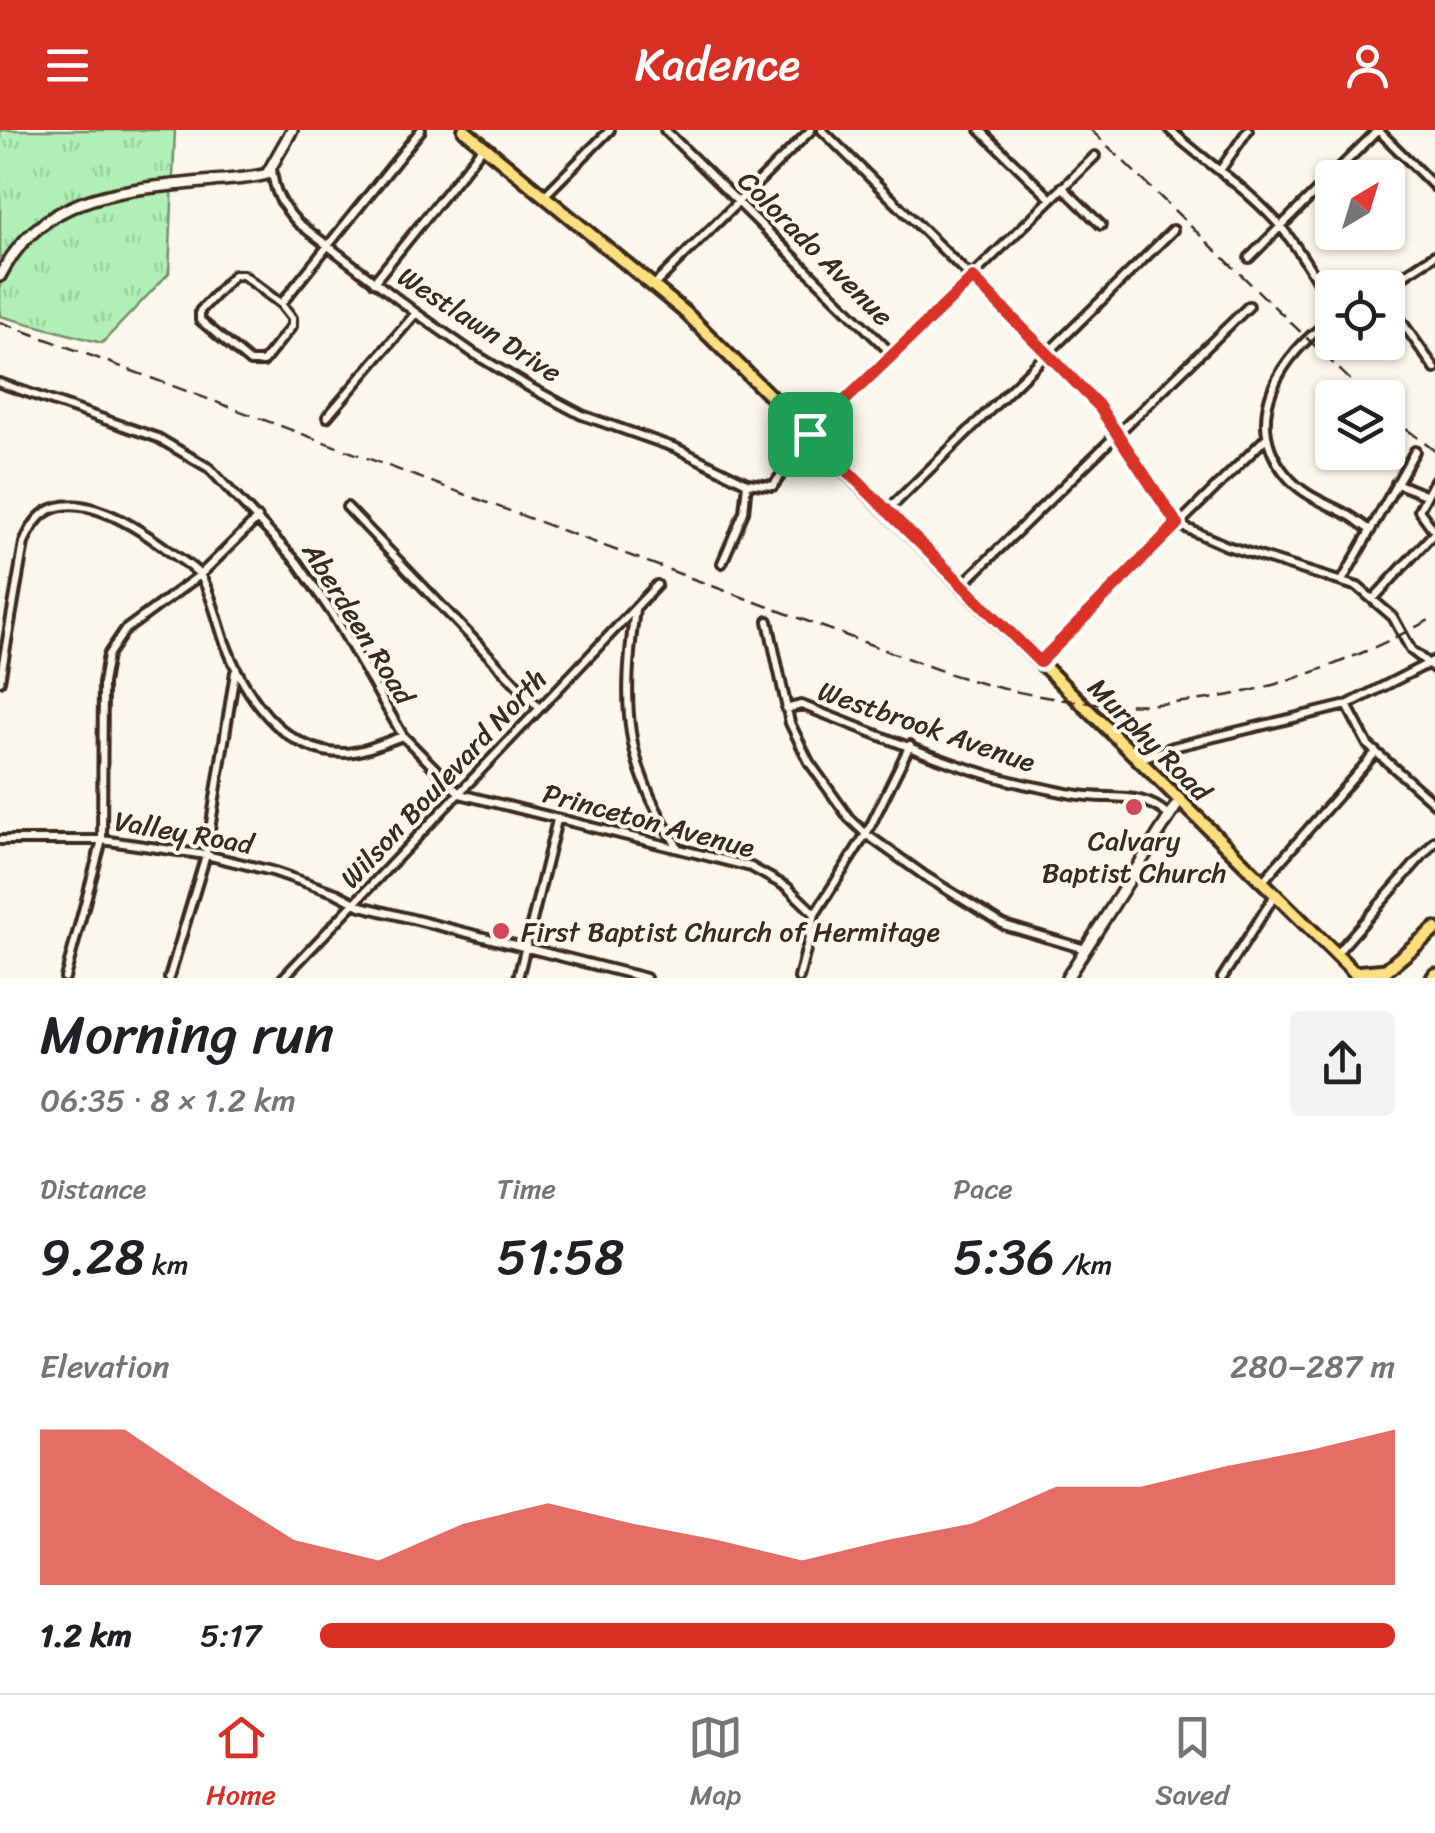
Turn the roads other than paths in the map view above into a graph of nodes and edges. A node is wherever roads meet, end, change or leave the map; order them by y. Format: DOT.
graph roads {
  1 [pos="292,130"];
  2 [pos="421,130"];
  3 [pos="464,130"];
  4 [pos="610,130"];
  5 [pos="665,130"];
  6 [pos="811,130"];
  7 [pos="822,130"];
  8 [pos="980,130"];
  9 [pos="1170,130"];
  10 [pos="1248,130"];
  11 [pos="1378,130"];
  12 [pos="483,146"];
  13 [pos="1095,156"];
  14 [pos="272,166"];
  15 [pos="1221,169"];
  16 [pos="1062,187"];
  17 [pos="1435,188"];
  18 [pos="544,196"];
  19 [pos="1050,198"];
  20 [pos="737,202"];
  21 [pos="1100,224"];
  22 [pos="1280,227"];
  23 [pos="1173,230"];
  24 [pos="328,247"];
  25 [pos="1435,255"];
  26 [pos="1249,258"];
  27 [pos="1405,274"];
  28 [pos="0,276"];
  29 [pos="973,278"];
  30 [pos="1315,280"];
  31 [pos="374,282"];
  32 [pos="654,285"];
  33 [pos="281,304"];
  34 [pos="1250,306"];
  35 [pos="416,313"];
  36 [pos="1405,326"];
  37 [pos="1315,332"];
  38 [pos="1048,353"];
  39 [pos="892,355"];
  40 [pos="1435,369"];
  41 [pos="0,384"];
  42 [pos="327,417"];
  43 [pos="1119,433"];
  44 [pos="810,434"];
  45 [pos="1267,437"];
  46 [pos="1415,450"];
  47 [pos="1435,480"];
  48 [pos="1396,482"];
  49 [pos="747,483"];
  50 [pos="1425,495"];
  51 [pos="347,506"];
  52 [pos="887,511"];
  53 [pos="258,518"];
  54 [pos="1177,524"];
  55 [pos="1369,529"];
  56 [pos="1435,532"];
  57 [pos="722,563"];
  58 [pos="200,575"];
  59 [pos="1342,581"];
  60 [pos="657,585"];
  61 [pos="962,585"];
  62 [pos="1374,598"];
  63 [pos="635,608"];
  64 [pos="768,621"];
  65 [pos="1411,650"];
  66 [pos="1040,662"];
  67 [pos="1433,664"];
  68 [pos="236,670"];
  69 [pos="1412,671"];
  70 [pos="0,681"];
  71 [pos="1347,705"];
  72 [pos="539,708"];
  73 [pos="786,709"];
  74 [pos="403,736"];
  75 [pos="910,745"];
  76 [pos="1376,752"];
  77 [pos="1138,759"];
  78 [pos="460,794"];
  79 [pos="1180,800"];
  80 [pos="1435,804"];
  81 [pos="1168,815"];
  82 [pos="557,820"];
  83 [pos="866,834"];
  84 [pos="0,840"];
  85 [pos="102,840"];
  86 [pos="1435,841"];
  87 [pos="678,848"];
  88 [pos="206,855"];
  89 [pos="1262,882"];
  90 [pos="1276,895"];
  91 [pos="354,904"];
  92 [pos="815,914"];
  93 [pos="1435,928"];
  94 [pos="525,948"];
  95 [pos="1085,949"];
  96 [pos="1336,954"];
  97 [pos="1400,960"];
  98 [pos="1357,976"];
  99 [pos="65,978"];
  100 [pos="169,978"];
  101 [pos="283,978"];
  102 [pos="518,978"];
  103 [pos="646,978"];
  104 [pos="799,978"];
  105 [pos="1067,978"];
  106 [pos="1222,978"];
  107 [pos="1385,978"];
  1 -- 14 [label="street"];
  2 -- 24 [label="street"];
  3 -- 12 [label="main road, Murphy Road"];
  4 -- 18 [label="street"];
  5 -- 20 [label="street, Colorado Avenue"];
  6 -- 20 [label="street"];
  7 -- 29 [label="street"];
  8 -- 19 [label="street"];
  9 -- 15 [label="street"];
  10 -- 15 [label="street"];
  11 -- 17 [label="street"];
  11 -- 22 [label="street"];
  12 -- 18 [label="main road, Murphy Road"];
  12 -- 31 [label="street"];
  13 -- 16 [label="street"];
  14 -- 24 [label="street, Westlawn Drive"];
  14 -- 28 [label="street"];
  15 -- 22 [label="street"];
  16 -- 19 [label="street"];
  16 -- 21 [label="street"];
  18 -- 32 [label="main road, Murphy Road"];
  19 -- 29 [label="street"];
  20 -- 32 [label="street"];
  20 -- 39 [label="street, Colorado Avenue"];
  22 -- 26 [label="street"];
  22 -- 30 [label="street"];
  23 -- 38 [label="street"];
  24 -- 31 [label="street, Westlawn Drive"];
  24 -- 33 [label="street"];
  25 -- 27 [label="street"];
  29 -- 38 [label="street"];
  29 -- 39 [label="street"];
  31 -- 35 [label="street, Westlawn Drive"];
  32 -- 44 [label="main road, Murphy Road"];
  33 -- 33 [label="street"];
  34 -- 43 [label="street"];
  35 -- 42 [label="street"];
  35 -- 49 [label="street, Westlawn Drive"];
  36 -- 40 [label="street"];
  37 -- 45 [label="street"];
  38 -- 43 [label="street"];
  38 -- 52 [label="street"];
  39 -- 44 [label="street"];
  41 -- 53 [label="street, Aberdeen Road"];
  43 -- 54 [label="street"];
  43 -- 61 [label="street"];
  44 -- 49 [label="street"];
  44 -- 52 [label="main road, Murphy Road"];
  45 -- 54 [label="street"];
  45 -- 55 [label="street"];
  46 -- 48 [label="street"];
  47 -- 50 [label="street"];
  48 -- 50 [label="street"];
  48 -- 55 [label="street"];
  49 -- 57 [label="street"];
  50 -- 56 [label="street"];
  51 -- 72 [label="street"];
  52 -- 61 [label="main road, Murphy Road"];
  53 -- 58 [label="street"];
  53 -- 74 [label="street, Aberdeen Road"];
  54 -- 59 [label="street"];
  54 -- 66 [label="street"];
  55 -- 59 [label="street"];
  56 -- 62 [label="street"];
  58 -- 68 [label="street"];
  58 -- 70 [label="street"];
  58 -- 85 [label="street"];
  59 -- 62 [label="street"];
  60 -- 63 [label="street, Wilson Boulevard North"];
  61 -- 66 [label="main road, Murphy Road"];
  62 -- 65 [label="street"];
  63 -- 72 [label="street, Wilson Boulevard North"];
  63 -- 87 [label="street"];
  64 -- 73 [label="street"];
  65 -- 67 [label="street"];
  65 -- 69 [label="street"];
  66 -- 77 [label="main road, Murphy Road"];
  67 -- 69 [label="street"];
  68 -- 74 [label="street"];
  68 -- 88 [label="street"];
  69 -- 71 [label="street"];
  71 -- 76 [label="street"];
  71 -- 77 [label="street"];
  72 -- 78 [label="street, Wilson Boulevard North"];
  73 -- 75 [label="street, Westbrook Avenue"];
  73 -- 83 [label="street"];
  74 -- 78 [label="street, Aberdeen Road"];
  75 -- 81 [label="street, Westbrook Avenue"];
  75 -- 83 [label="street"];
  76 -- 80 [label="street"];
  76 -- 89 [label="street"];
  77 -- 79 [label="main road, Murphy Road"];
  78 -- 82 [label="street, Princeton Avenue"];
  78 -- 91 [label="street, Wilson Boulevard North"];
  79 -- 81 [label="street"];
  79 -- 89 [label="main road, Murphy Road"];
  81 -- 95 [label="street"];
  82 -- 87 [label="street, Princeton Avenue"];
  82 -- 94 [label="street"];
  83 -- 92 [label="street"];
  83 -- 95 [label="street"];
  84 -- 85 [label="street, Valley Road"];
  85 -- 88 [label="street, Valley Road"];
  85 -- 99 [label="street"];
  86 -- 96 [label="street"];
  87 -- 92 [label="street, Princeton Avenue"];
  88 -- 91 [label="street, Valley Road"];
  88 -- 100 [label="street"];
  89 -- 90 [label="main road, Murphy Road"];
  90 -- 96 [label="main road, Murphy Road"];
  90 -- 106 [label="street"];
  91 -- 94 [label="street, Valley Road"];
  91 -- 101 [label="street, Wilson Boulevard North"];
  92 -- 104 [label="street"];
  93 -- 97 [label="highway"];
  94 -- 102 [label="street"];
  94 -- 103 [label="street, Valley Road"];
  95 -- 105 [label="street"];
  96 -- 98 [label="main road, Murphy Road"];
  97 -- 98 [label="highway"];
  97 -- 107 [label="highway"];
}
